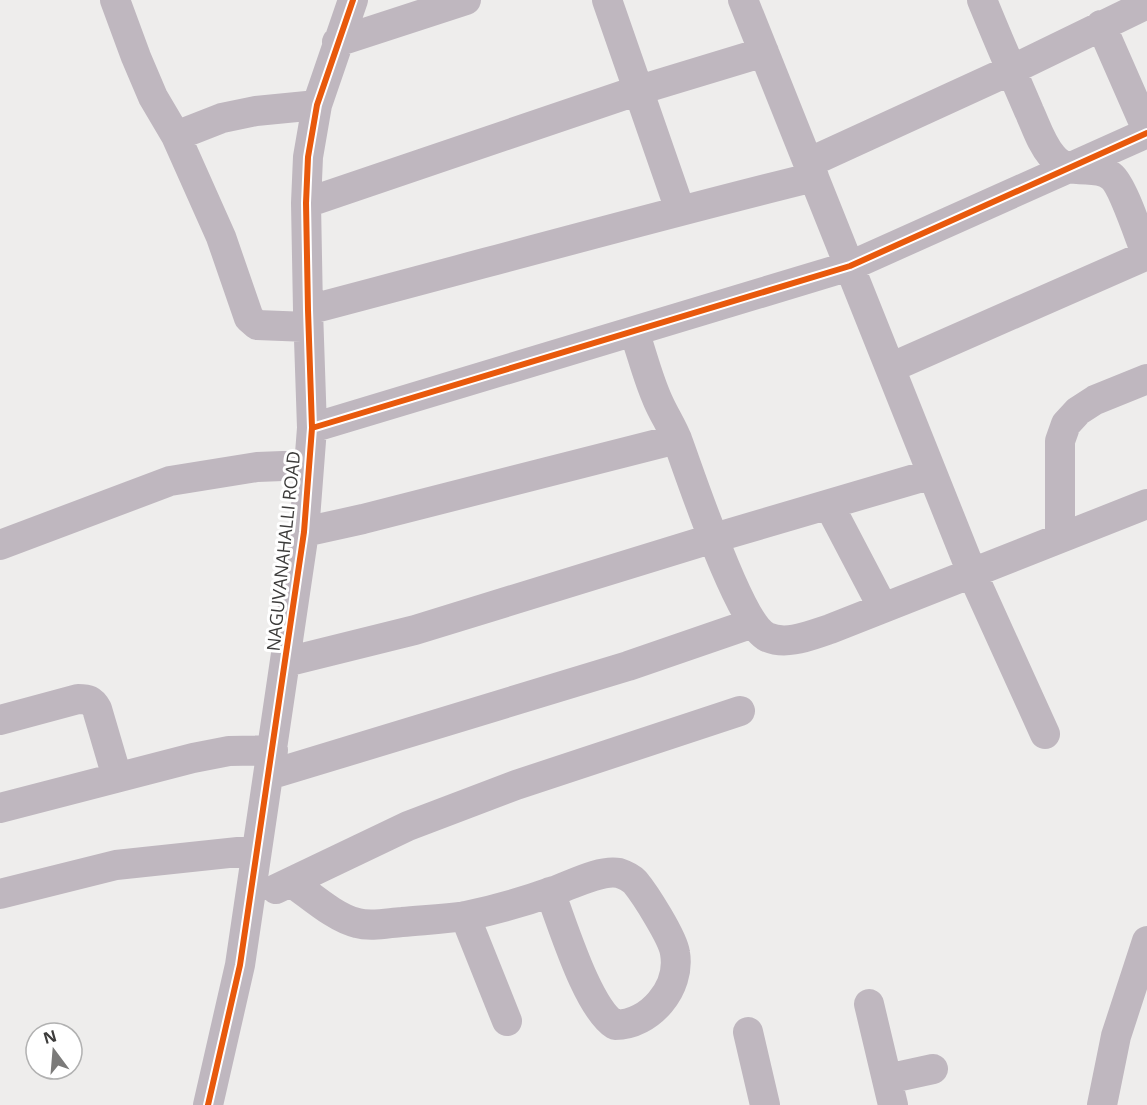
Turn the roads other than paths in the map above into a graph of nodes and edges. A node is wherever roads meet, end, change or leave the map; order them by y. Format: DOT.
graph roads {
  1 [pos="115,0"];
  2 [pos="353,0"];
  3 [pos="466,0"];
  4 [pos="607,0"];
  5 [pos="743,0"];
  6 [pos="982,0"];
  7 [pos="1147,4"];
  8 [pos="1101,25"];
  9 [pos="337,42"];
  10 [pos="764,52"];
  11 [pos="1011,70"];
  12 [pos="639,90"];
  13 [pos="317,105"];
  14 [pos="1147,132"];
  15 [pos="176,136"];
  16 [pos="1069,168"];
  17 [pos="811,170"];
  18 [pos="306,202"];
  19 [pos="680,210"];
  20 [pos="1147,255"];
  21 [pos="850,266"];
  22 [pos="308,319"];
  23 [pos="634,331"];
  24 [pos="890,368"];
  25 [pos="1147,379"];
  26 [pos="312,429"];
  27 [pos="677,439"];
  28 [pos="309,465"];
  29 [pos="932,474"];
  30 [pos="1147,504"];
  31 [pos="829,505"];
  32 [pos="304,532"];
  33 [pos="714,538"];
  34 [pos="1060,538"];
  35 [pos="0,545"];
  36 [pos="972,573"];
  37 [pos="883,608"];
  38 [pos="753,623"];
  39 [pos="286,662"];
  40 [pos="740,711"];
  41 [pos="0,720"];
  42 [pos="1045,734"];
  43 [pos="271,762"];
  44 [pos="117,777"];
  45 [pos="0,808"];
  46 [pos="257,850"];
  47 [pos="291,882"];
  48 [pos="550,892"];
  49 [pos="0,894"];
  50 [pos="249,902"];
  51 [pos="465,916"];
  52 [pos="1147,942"];
  53 [pos="869,1004"];
  54 [pos="507,1021"];
  55 [pos="748,1032"];
  56 [pos="933,1069"];
  57 [pos="890,1092"];
  58 [pos="208,1105"];
  59 [pos="765,1105"];
  60 [pos="1101,1105"];
  1 -- 15 [label="street"];
  2 -- 9 [label="street, NAGUVANAHALLI ROAD"];
  3 -- 9 [label="street"];
  4 -- 12 [label="street"];
  5 -- 10 [label="street"];
  6 -- 11 [label="street"];
  7 -- 8 [label="street"];
  8 -- 11 [label="street"];
  8 -- 14 [label="street"];
  9 -- 13 [label="street, NAGUVANAHALLI ROAD"];
  10 -- 12 [label="street"];
  10 -- 17 [label="street"];
  11 -- 16 [label="street"];
  11 -- 17 [label="street"];
  12 -- 18 [label="street"];
  12 -- 19 [label="street"];
  13 -- 15 [label="street"];
  13 -- 18 [label="street, NAGUVANAHALLI ROAD"];
  14 -- 16 [label="street"];
  15 -- 22 [label="street"];
  16 -- 20 [label="street"];
  16 -- 21 [label="street"];
  17 -- 19 [label="street"];
  17 -- 21 [label="street"];
  18 -- 22 [label="street, NAGUVANAHALLI ROAD"];
  19 -- 22 [label="street"];
  20 -- 24 [label="street"];
  21 -- 23 [label="street"];
  21 -- 24 [label="street"];
  22 -- 26 [label="street, NAGUVANAHALLI ROAD"];
  23 -- 26 [label="street"];
  23 -- 27 [label="street"];
  24 -- 29 [label="street"];
  25 -- 34 [label="street"];
  26 -- 28 [label="street, NAGUVANAHALLI ROAD"];
  27 -- 32 [label="street"];
  27 -- 33 [label="street"];
  28 -- 32 [label="street, NAGUVANAHALLI ROAD"];
  28 -- 35 [label="street"];
  29 -- 31 [label="street"];
  29 -- 36 [label="street"];
  30 -- 34 [label="street"];
  31 -- 33 [label="street"];
  31 -- 37 [label="street"];
  32 -- 39 [label="street, NAGUVANAHALLI ROAD"];
  33 -- 38 [label="street"];
  33 -- 39 [label="street"];
  34 -- 36 [label="street"];
  36 -- 37 [label="street"];
  36 -- 42 [label="street"];
  37 -- 38 [label="street"];
  38 -- 43 [label="street"];
  39 -- 43 [label="street, NAGUVANAHALLI ROAD"];
  40 -- 47 [label="street"];
  41 -- 44 [label="street"];
  43 -- 44 [label="street"];
  43 -- 46 [label="street, NAGUVANAHALLI ROAD"];
  44 -- 45 [label="street"];
  46 -- 49 [label="street"];
  46 -- 50 [label="street, NAGUVANAHALLI ROAD"];
  47 -- 50 [label="street"];
  47 -- 51 [label="street"];
  48 -- 48 [label="street"];
  48 -- 51 [label="street"];
  50 -- 58 [label="street, NAGUVANAHALLI ROAD"];
  51 -- 54 [label="street"];
  52 -- 60 [label="street"];
  53 -- 57 [label="street"];
  55 -- 59 [label="street"];
  56 -- 57 [label="street"];
}
